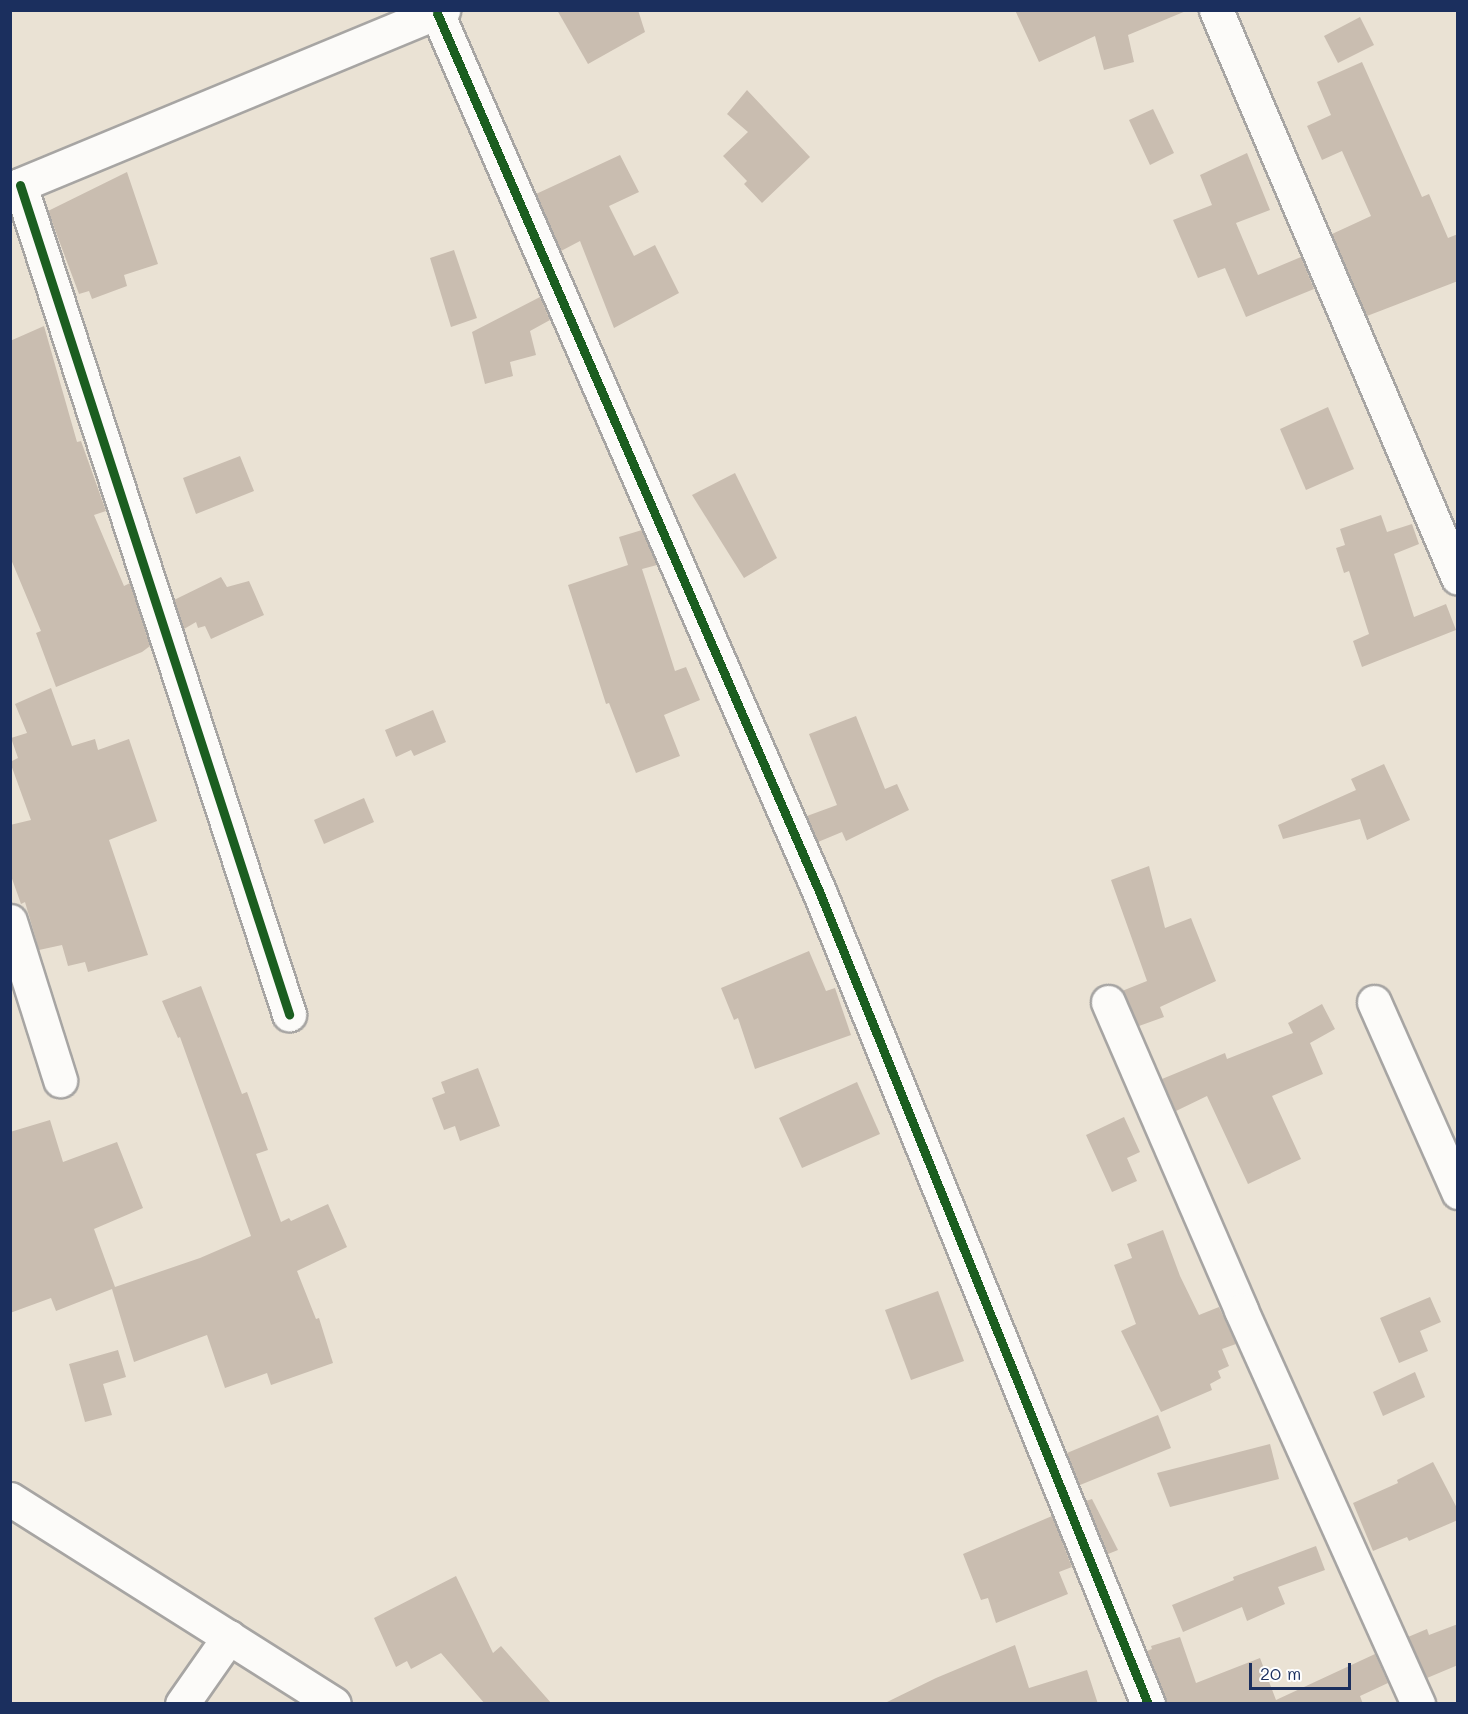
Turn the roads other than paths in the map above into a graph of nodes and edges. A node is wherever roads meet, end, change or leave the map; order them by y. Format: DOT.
graph roads {
  1 [pos="1216,10"];
  2 [pos="440,12"];
  3 [pos="15,187"];
  4 [pos="1458,578"];
  5 [pos="10,921"];
  6 [pos="1108,1002"];
  7 [pos="1374,1002"];
  8 [pos="289,1014"];
  9 [pos="60,1080"];
  10 [pos="1458,1192"];
  11 [pos="10,1499"];
  12 [pos="229,1636"];
  13 [pos="182,1704"];
  14 [pos="334,1704"];
  15 [pos="1148,1704"];
  16 [pos="1418,1704"];
  1 -- 4 [label="street"];
  2 -- 3 [label="street"];
  2 -- 15 [label="street"];
  3 -- 8 [label="street"];
  5 -- 9 [label="street"];
  6 -- 16 [label="street"];
  7 -- 10 [label="street"];
  11 -- 12 [label="street"];
  12 -- 13 [label="street"];
  12 -- 14 [label="street"];
}
